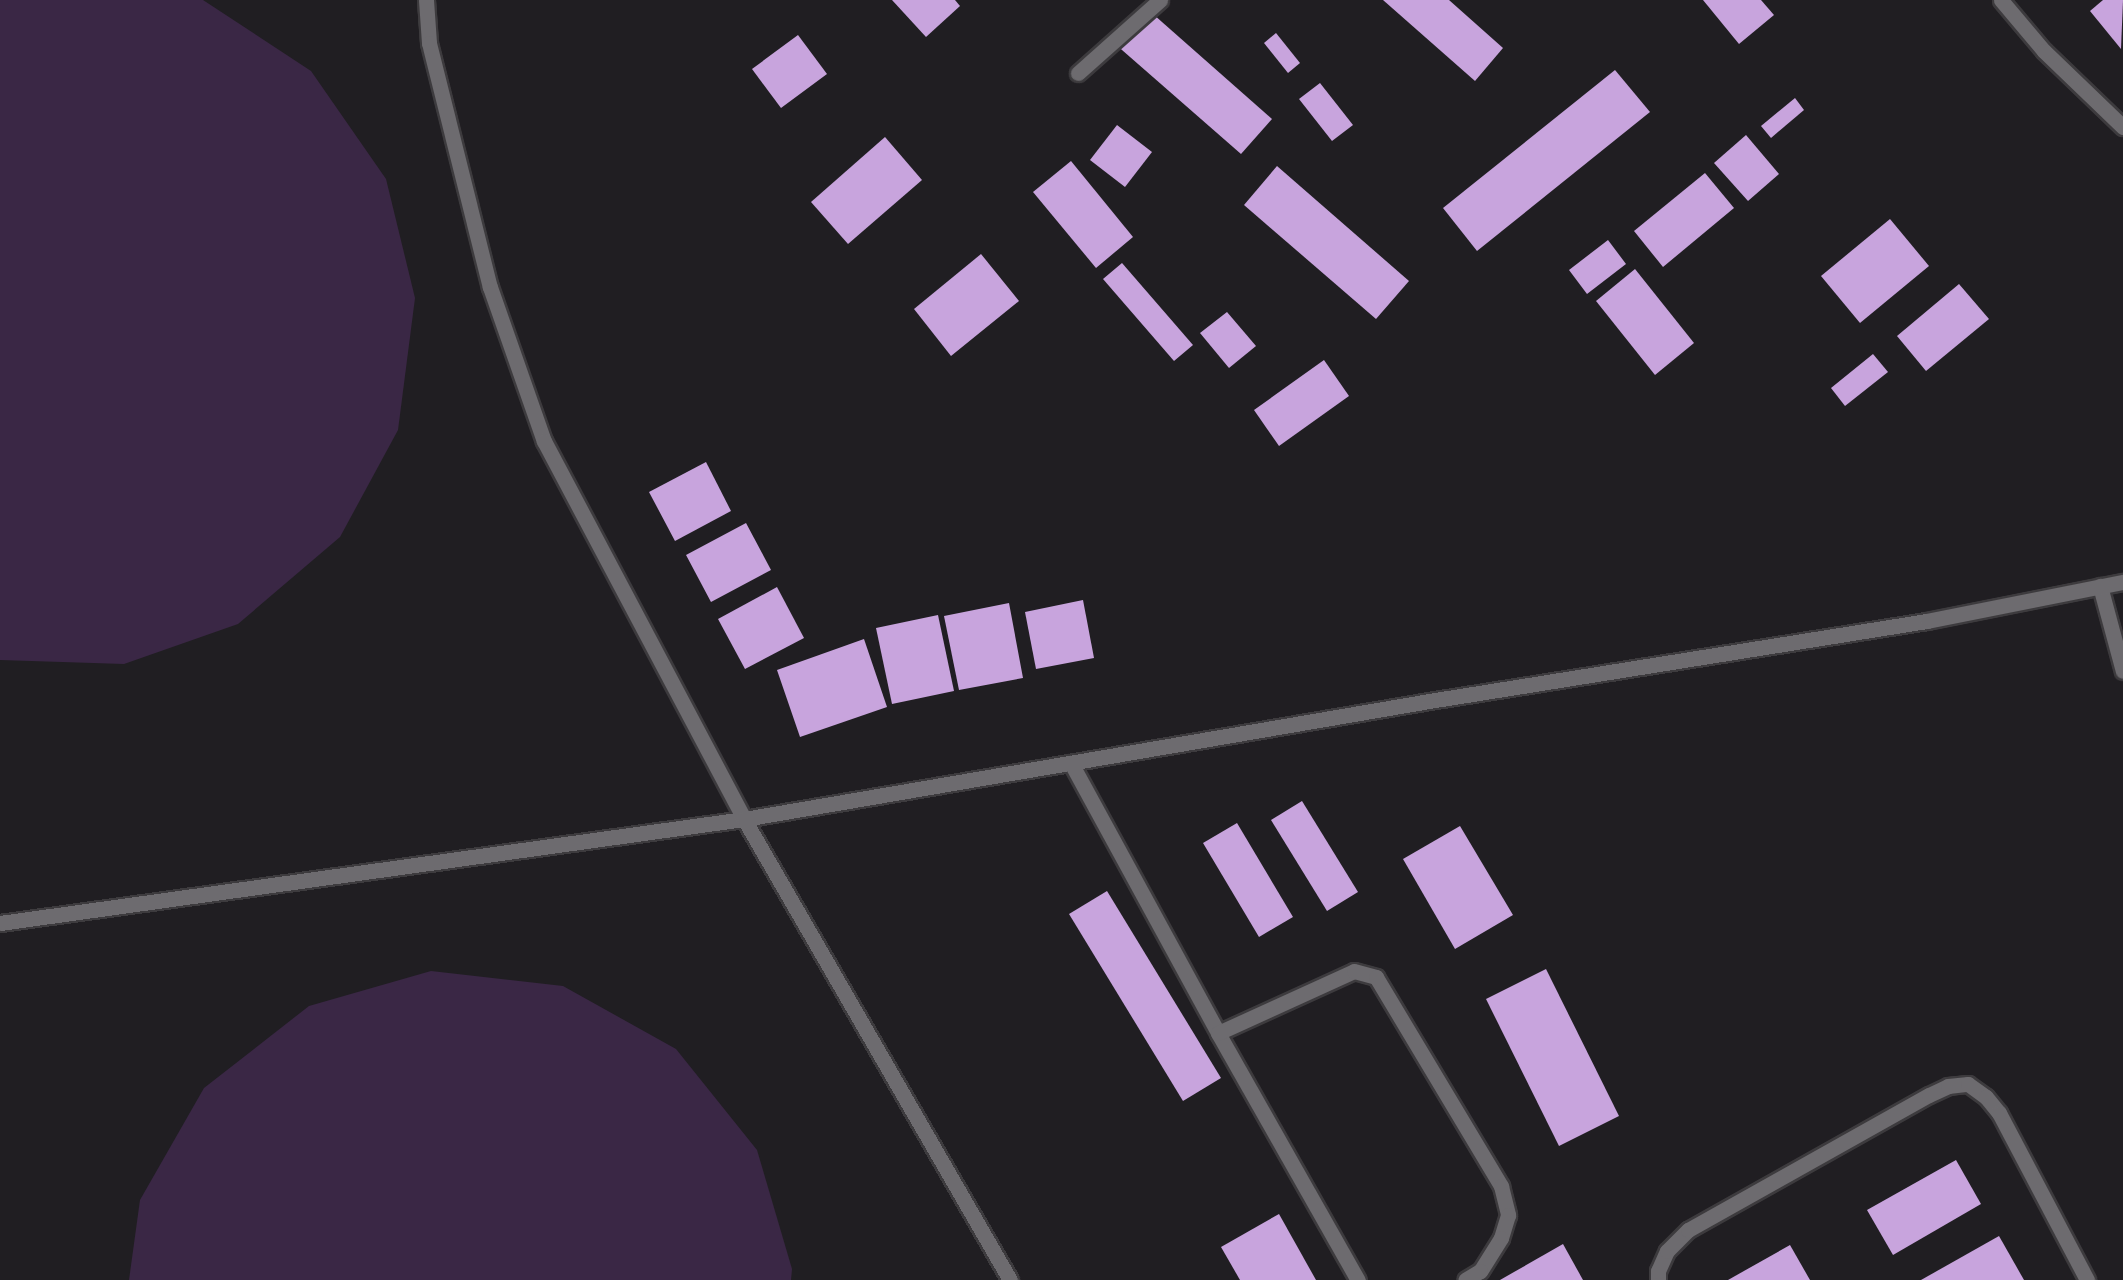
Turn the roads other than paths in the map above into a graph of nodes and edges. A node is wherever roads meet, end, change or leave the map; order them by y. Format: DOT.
graph roads {
  1 [pos="426,0"];
  2 [pos="1160,0"];
  3 [pos="2001,0"];
  4 [pos="1078,72"];
  5 [pos="2123,127"];
  6 [pos="2123,582"];
  7 [pos="2100,586"];
  8 [pos="2123,671"];
  9 [pos="1071,763"];
  10 [pos="744,819"];
  11 [pos="0,923"];
  12 [pos="1218,1033"];
  13 [pos="1010,1280"];
  14 [pos="1358,1280"];
  15 [pos="1465,1280"];
  16 [pos="1658,1280"];
  17 [pos="2087,1280"];
  1 -- 10 [label="street"];
  2 -- 4 [label="street"];
  3 -- 5 [label="street"];
  6 -- 7 [label="street"];
  7 -- 8 [label="street"];
  7 -- 9 [label="street"];
  9 -- 10 [label="street"];
  9 -- 12 [label="street"];
  10 -- 11 [label="street"];
  10 -- 13 [label="street"];
  12 -- 14 [label="street"];
  12 -- 15 [label="street"];
  16 -- 17 [label="street"];
}
